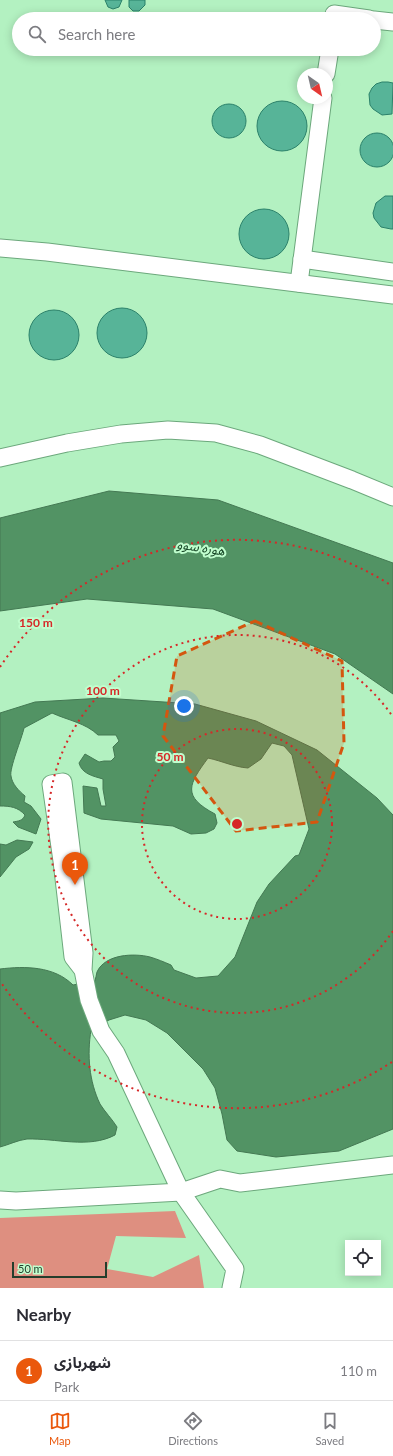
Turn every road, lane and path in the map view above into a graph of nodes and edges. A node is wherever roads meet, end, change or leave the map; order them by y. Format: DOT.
graph roads {
  1 [pos="381,21"];
  2 [pos="393,22"];
  3 [pos="329,56"];
  4 [pos="327,68"];
  5 [pos="322,104"];
  6 [pos="0,248"];
  7 [pos="302,259"];
  8 [pos="393,272"];
  9 [pos="299,283"];
  10 [pos="393,295"];
  11 [pos="0,458"];
  12 [pos="393,497"];
  13 [pos="83,970"];
  14 [pos="393,1165"];
  15 [pos="181,1192"];
  16 [pos="0,1200"];
  17 [pos="231,1288"];
  1 -- 2 [label="street"];
  3 -- 4 [label="street"];
  5 -- 7 [label="street"];
  6 -- 9 [label="street"];
  7 -- 8 [label="street"];
  7 -- 9 [label="street"];
  9 -- 10 [label="street"];
  11 -- 12 [label="street"];
  13 -- 13 [label="street"];
  13 -- 15 [label="street"];
  14 -- 15 [label="street"];
  15 -- 16 [label="street"];
  15 -- 17 [label="street"];
}
